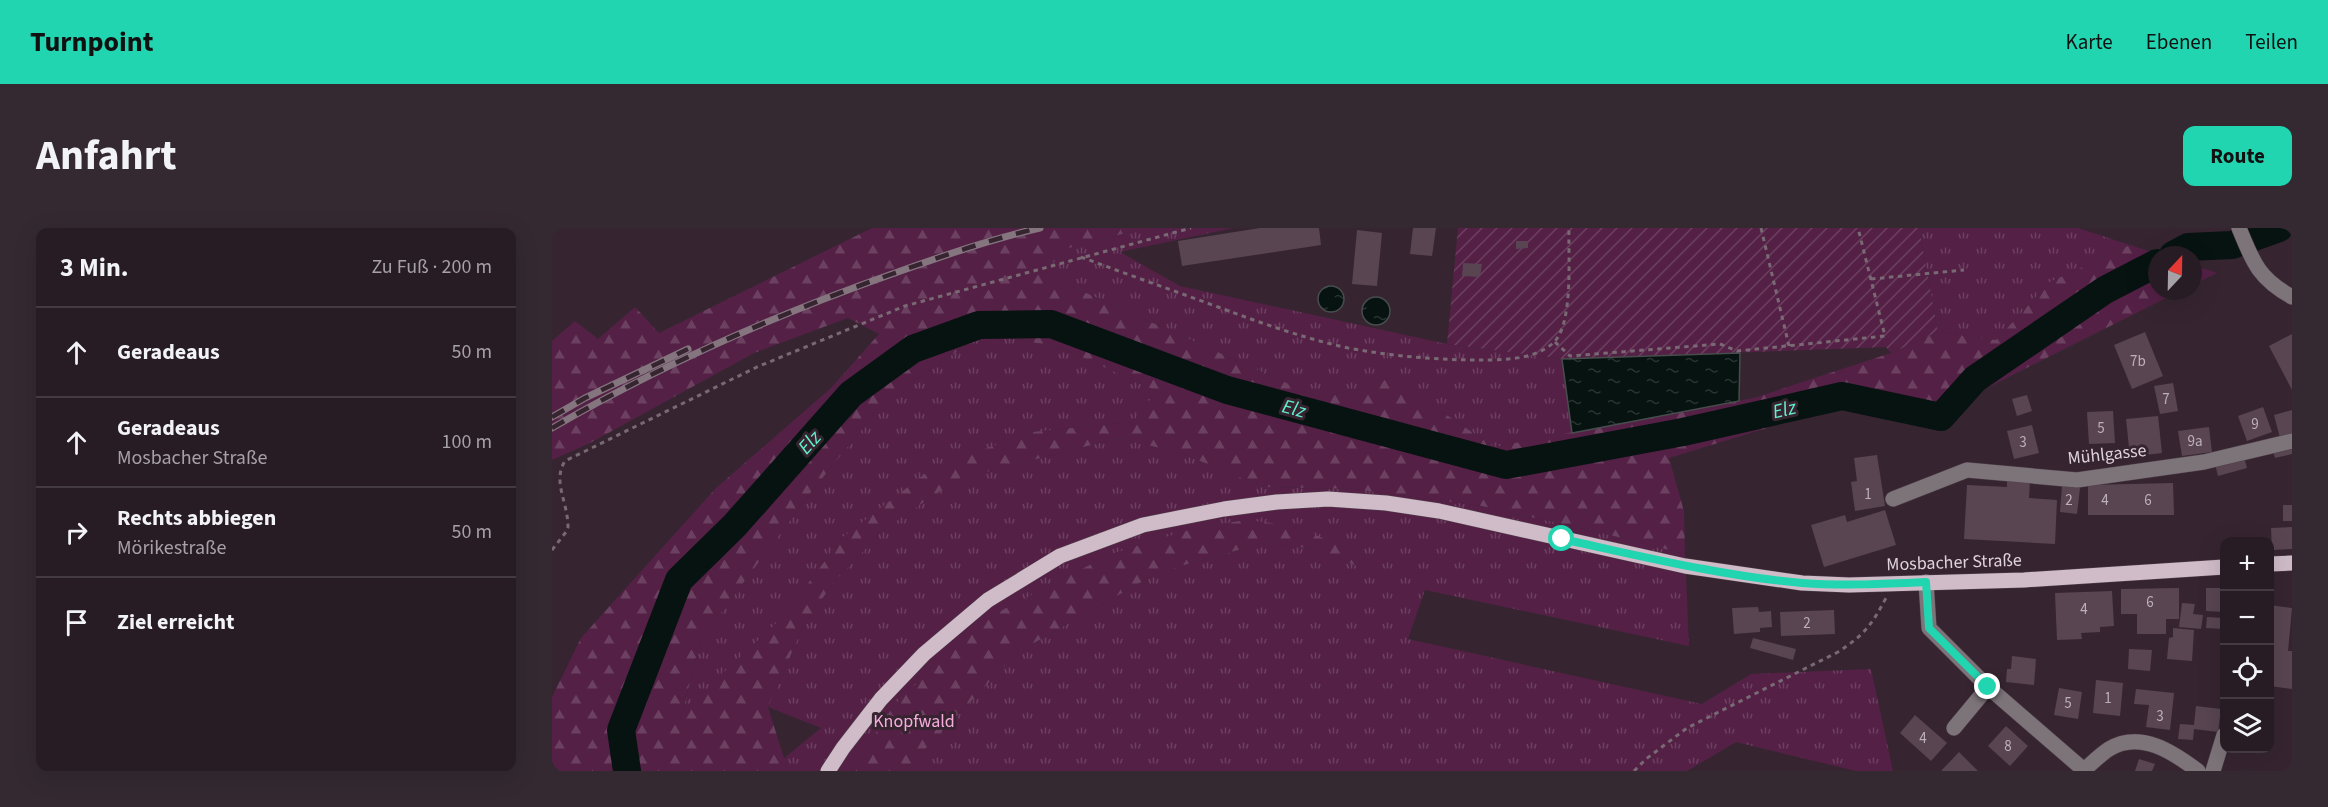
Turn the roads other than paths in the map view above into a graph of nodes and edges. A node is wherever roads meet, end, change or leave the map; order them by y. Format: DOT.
graph roads {
  1 [pos="2239,228"];
  2 [pos="2292,297"];
  3 [pos="2292,441"];
  4 [pos="1893,499"];
  5 [pos="2292,563"];
  6 [pos="2274,564"];
  7 [pos="2220,567"];
  8 [pos="1926,582"];
  9 [pos="1988,687"];
  10 [pos="1954,728"];
  11 [pos="2220,748"];
  12 [pos="2085,770"];
  13 [pos="828,771"];
  14 [pos="2198,771"];
  15 [pos="2213,771"];
  1 -- 2 [label="street"];
  3 -- 4 [label="street, Mühlgasse"];
  5 -- 6 [label="main road"];
  7 -- 8 [label="main road, Mosbacher Straße"];
  8 -- 9 [label="street"];
  8 -- 13 [label="main road, Mosbacher Straße"];
  9 -- 10 [label="street"];
  9 -- 12 [label="street"];
  11 -- 15 [label="street"];
  12 -- 14 [label="street"];
}
